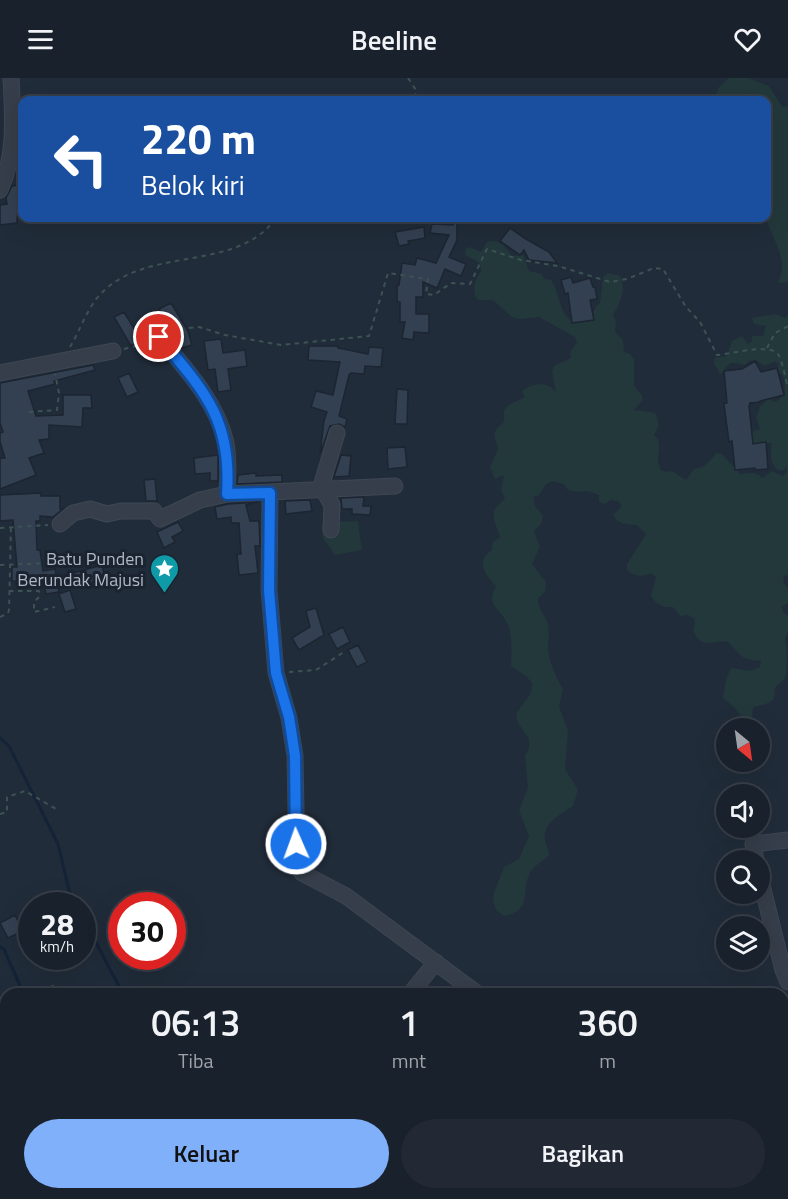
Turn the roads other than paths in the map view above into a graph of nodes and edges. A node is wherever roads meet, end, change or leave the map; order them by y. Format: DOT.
graph roads {
  1 [pos="11,78"];
  2 [pos="0,190"];
  3 [pos="159,337"];
  4 [pos="113,351"];
  5 [pos="0,373"];
  6 [pos="337,433"];
  7 [pos="395,486"];
  8 [pos="321,490"];
  9 [pos="270,493"];
  10 [pos="227,494"];
  11 [pos="60,524"];
  12 [pos="331,530"];
  13 [pos="788,840"];
  14 [pos="754,850"];
  15 [pos="767,904"];
  16 [pos="436,962"];
  17 [pos="788,982"];
  18 [pos="415,988"];
  19 [pos="470,988"];
  1 -- 2 [label="street"];
  3 -- 10 [label="street"];
  4 -- 5 [label="street"];
  6 -- 8 [label="street"];
  7 -- 8 [label="street"];
  8 -- 9 [label="street"];
  8 -- 12 [label="street"];
  9 -- 10 [label="street"];
  9 -- 16 [label="street"];
  10 -- 11 [label="street"];
  13 -- 14 [label="street"];
  15 -- 17 [label="street"];
  16 -- 18 [label="street"];
  16 -- 19 [label="street"];
}
